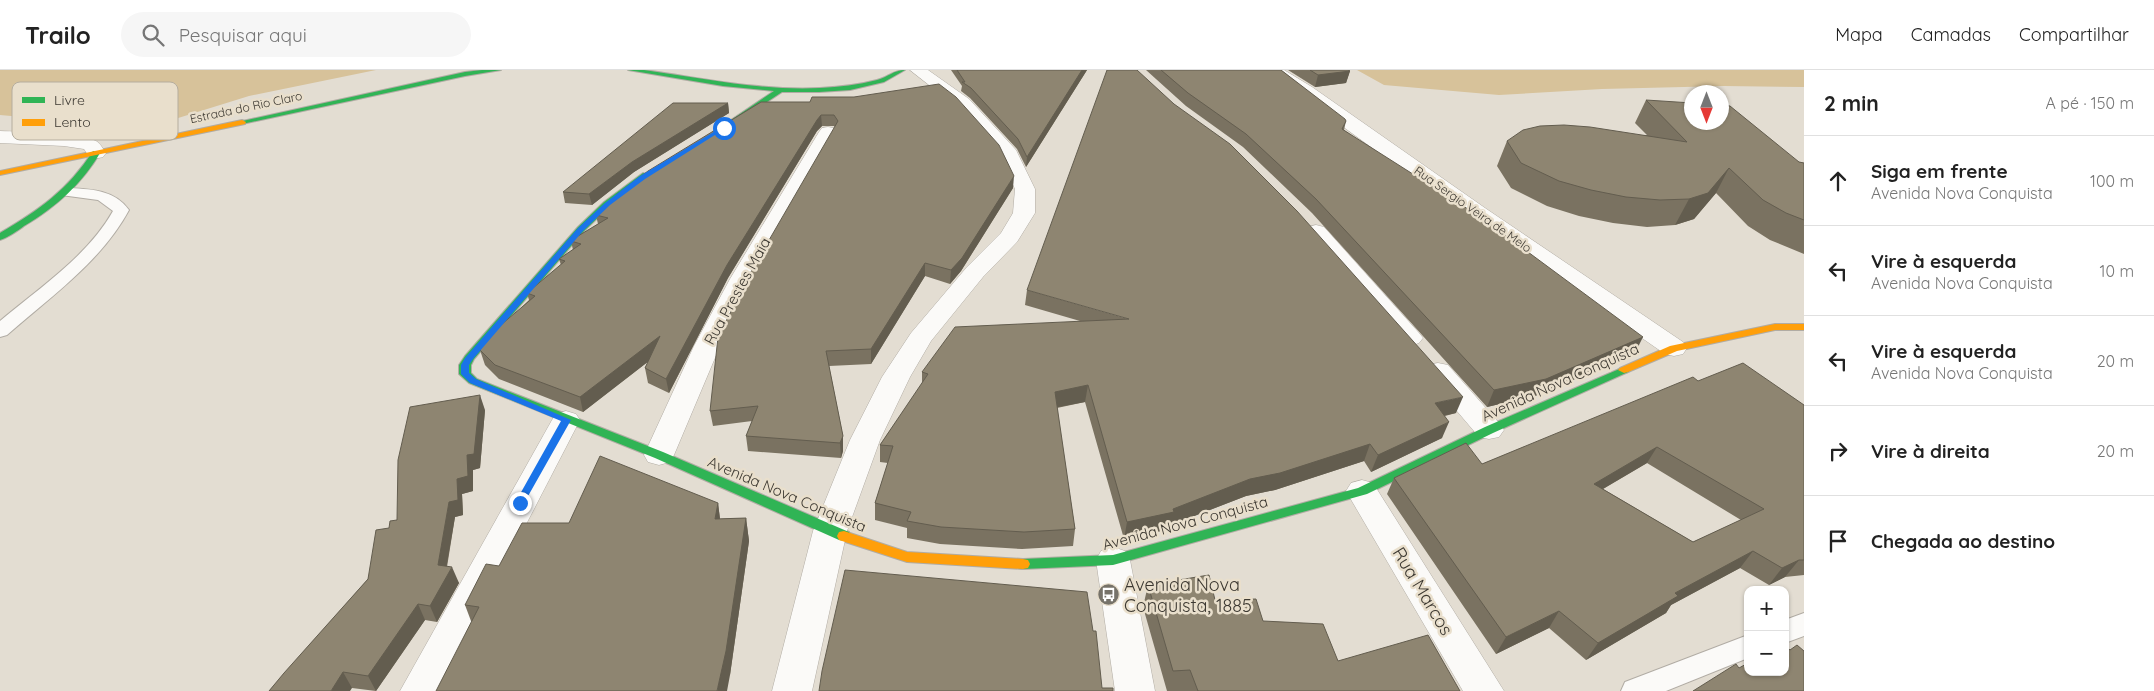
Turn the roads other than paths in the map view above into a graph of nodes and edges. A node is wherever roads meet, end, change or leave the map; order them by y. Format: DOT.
graph roads {
  1 [pos="498,70"];
  2 [pos="631,70"];
  3 [pos="902,70"];
  4 [pos="918,70"];
  5 [pos="1273,70"];
  6 [pos="780,90"];
  7 [pos="724,128"];
  8 [pos="828,132"];
  9 [pos="178,135"];
  10 [pos="64,140"];
  11 [pos="157,140"];
  12 [pos="96,153"];
  13 [pos="659,168"];
  14 [pos="0,174"];
  15 [pos="66,192"];
  16 [pos="1303,219"];
  17 [pos="0,237"];
  18 [pos="1804,327"];
  19 [pos="0,331"];
  20 [pos="1674,348"];
  21 [pos="566,420"];
  22 [pos="1489,430"];
  23 [pos="659,455"];
  24 [pos="1362,491"];
  25 [pos="830,531"];
  26 [pos="1113,560"];
  27 [pos="1804,624"];
  28 [pos="1787,631"];
  29 [pos="1744,648"];
  30 [pos="420,691"];
  31 [pos="792,691"];
  32 [pos="1135,691"];
  33 [pos="1484,691"];
  34 [pos="1635,691"];
  1 -- 9 [label="street, Estrada do Rio Claro"];
  2 -- 6 [label="street"];
  3 -- 6 [label="street"];
  4 -- 25 [label="street"];
  5 -- 20 [label="street, Rua Sergio Veira de Melo"];
  6 -- 7 [label="street"];
  8 -- 23 [label="street, Rua Prestes Maia"];
  10 -- 12 [label="street"];
  11 -- 12 [label="street, Estrada do Rio Claro"];
  12 -- 14 [label="street, Estrada do Rio Claro"];
  12 -- 15 [label="street"];
  13 -- 21 [label="street, Avenida Nova Conquista"];
  15 -- 17 [label="street"];
  15 -- 19 [label="lane"];
  16 -- 22 [label="street"];
  18 -- 20 [label="street, Avenida Nova Conquista"];
  20 -- 22 [label="street, Avenida Nova Conquista"];
  21 -- 23 [label="street, Avenida Nova Conquista"];
  21 -- 30 [label="street"];
  22 -- 24 [label="street, Avenida Nova Conquista"];
  23 -- 25 [label="street, Avenida Nova Conquista"];
  24 -- 26 [label="street, Avenida Nova Conquista"];
  24 -- 33 [label="street, Rua Marcos"];
  25 -- 26 [label="street, Avenida Nova Conquista"];
  25 -- 31 [label="street"];
  26 -- 32 [label="street"];
  27 -- 28 [label="lane"];
  29 -- 34 [label="lane"];
}
